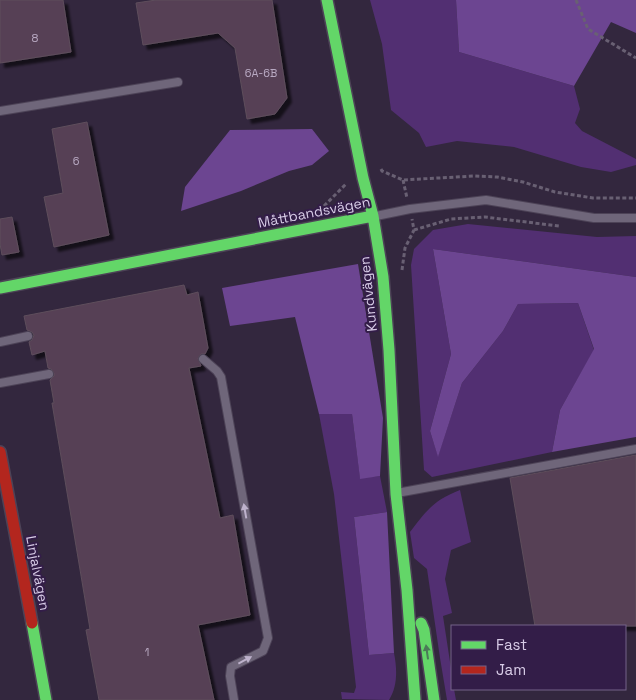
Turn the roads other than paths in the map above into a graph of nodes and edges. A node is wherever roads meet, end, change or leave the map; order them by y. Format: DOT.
graph roads {
  1 [pos="327,0"];
  2 [pos="178,82"];
  3 [pos="0,111"];
  4 [pos="373,216"];
  5 [pos="636,218"];
  6 [pos="0,288"];
  7 [pos="28,336"];
  8 [pos="0,342"];
  9 [pos="203,359"];
  10 [pos="49,374"];
  11 [pos="0,383"];
  12 [pos="636,449"];
  13 [pos="0,452"];
  14 [pos="396,494"];
  15 [pos="407,590"];
  16 [pos="46,700"];
  17 [pos="234,700"];
  18 [pos="415,700"];
  19 [pos="434,700"];
  1 -- 4 [label="street, Kundvägen"];
  2 -- 3 [label="lane"];
  4 -- 5 [label="lane, Måttbandsvägen"];
  4 -- 6 [label="street, Måttbandsvägen"];
  4 -- 14 [label="street, Kundvägen"];
  7 -- 8 [label="lane"];
  17 -- 9 [label="lane, one-way"];
  10 -- 11 [label="lane"];
  12 -- 14 [label="lane"];
  13 -- 16 [label="street, Linjalvägen"];
  14 -- 15 [label="street, Kundvägen"];
  15 -- 18 [label="street, Kundvägen"];
  19 -- 15 [label="street, Kundvägen, one-way"];
}
